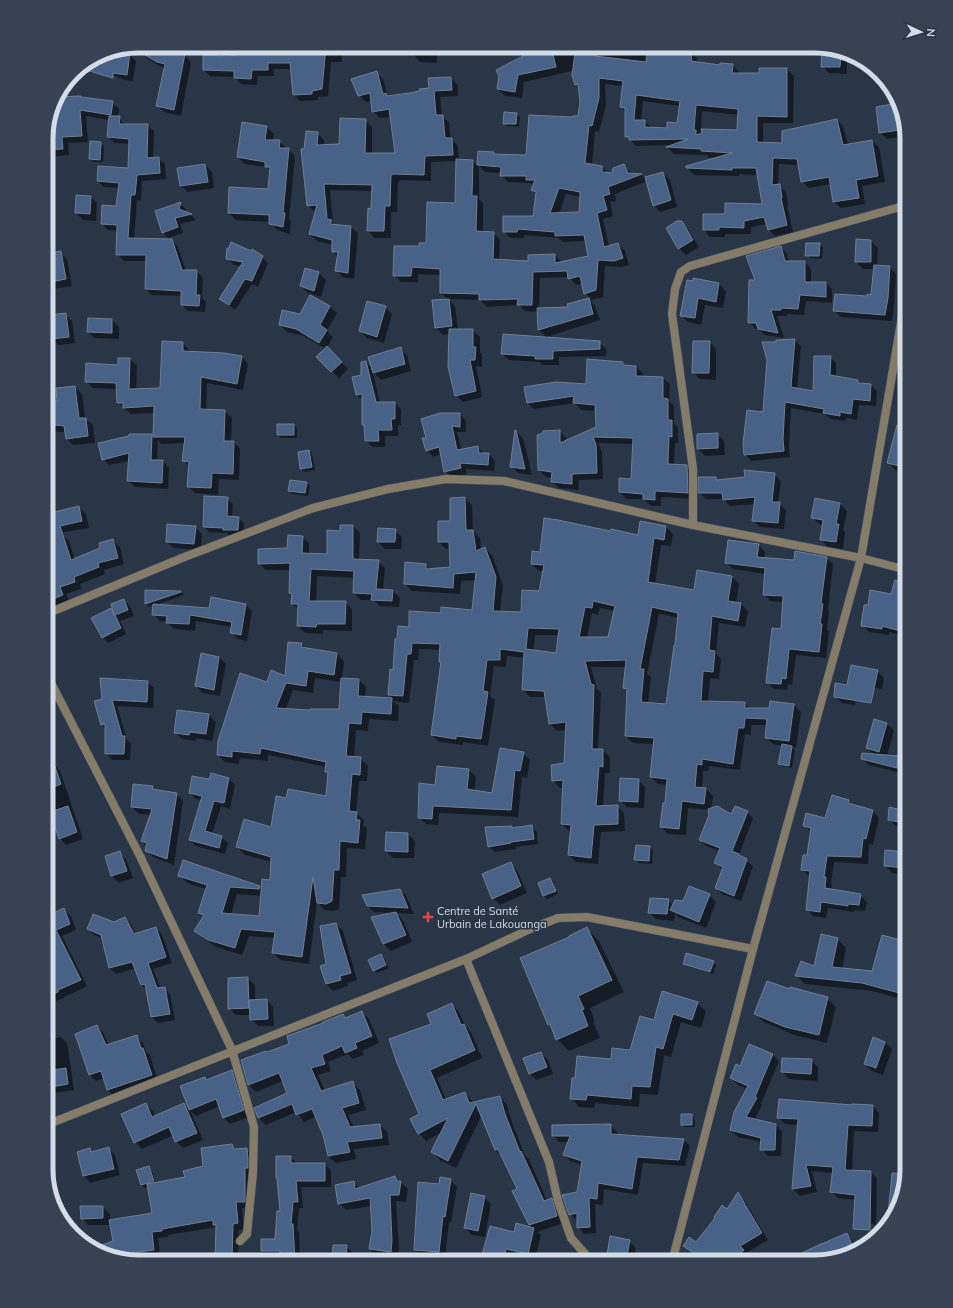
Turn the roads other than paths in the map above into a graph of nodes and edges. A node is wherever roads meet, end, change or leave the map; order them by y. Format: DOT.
graph roads {
  1 [pos="900,206"];
  2 [pos="900,328"];
  3 [pos="693,525"];
  4 [pos="861,558"];
  5 [pos="900,568"];
  6 [pos="53,611"];
  7 [pos="53,687"];
  8 [pos="753,949"];
  9 [pos="466,959"];
  10 [pos="232,1050"];
  11 [pos="53,1122"];
  12 [pos="240,1240"];
  13 [pos="586,1255"];
  14 [pos="674,1255"];
  1 -- 3 [label="street"];
  2 -- 4 [label="street"];
  3 -- 4 [label="street"];
  3 -- 6 [label="street"];
  4 -- 5 [label="street"];
  4 -- 8 [label="street"];
  7 -- 10 [label="street"];
  8 -- 9 [label="street"];
  8 -- 14 [label="street"];
  9 -- 10 [label="street"];
  9 -- 13 [label="street"];
  10 -- 11 [label="street"];
  10 -- 12 [label="street"];
}
